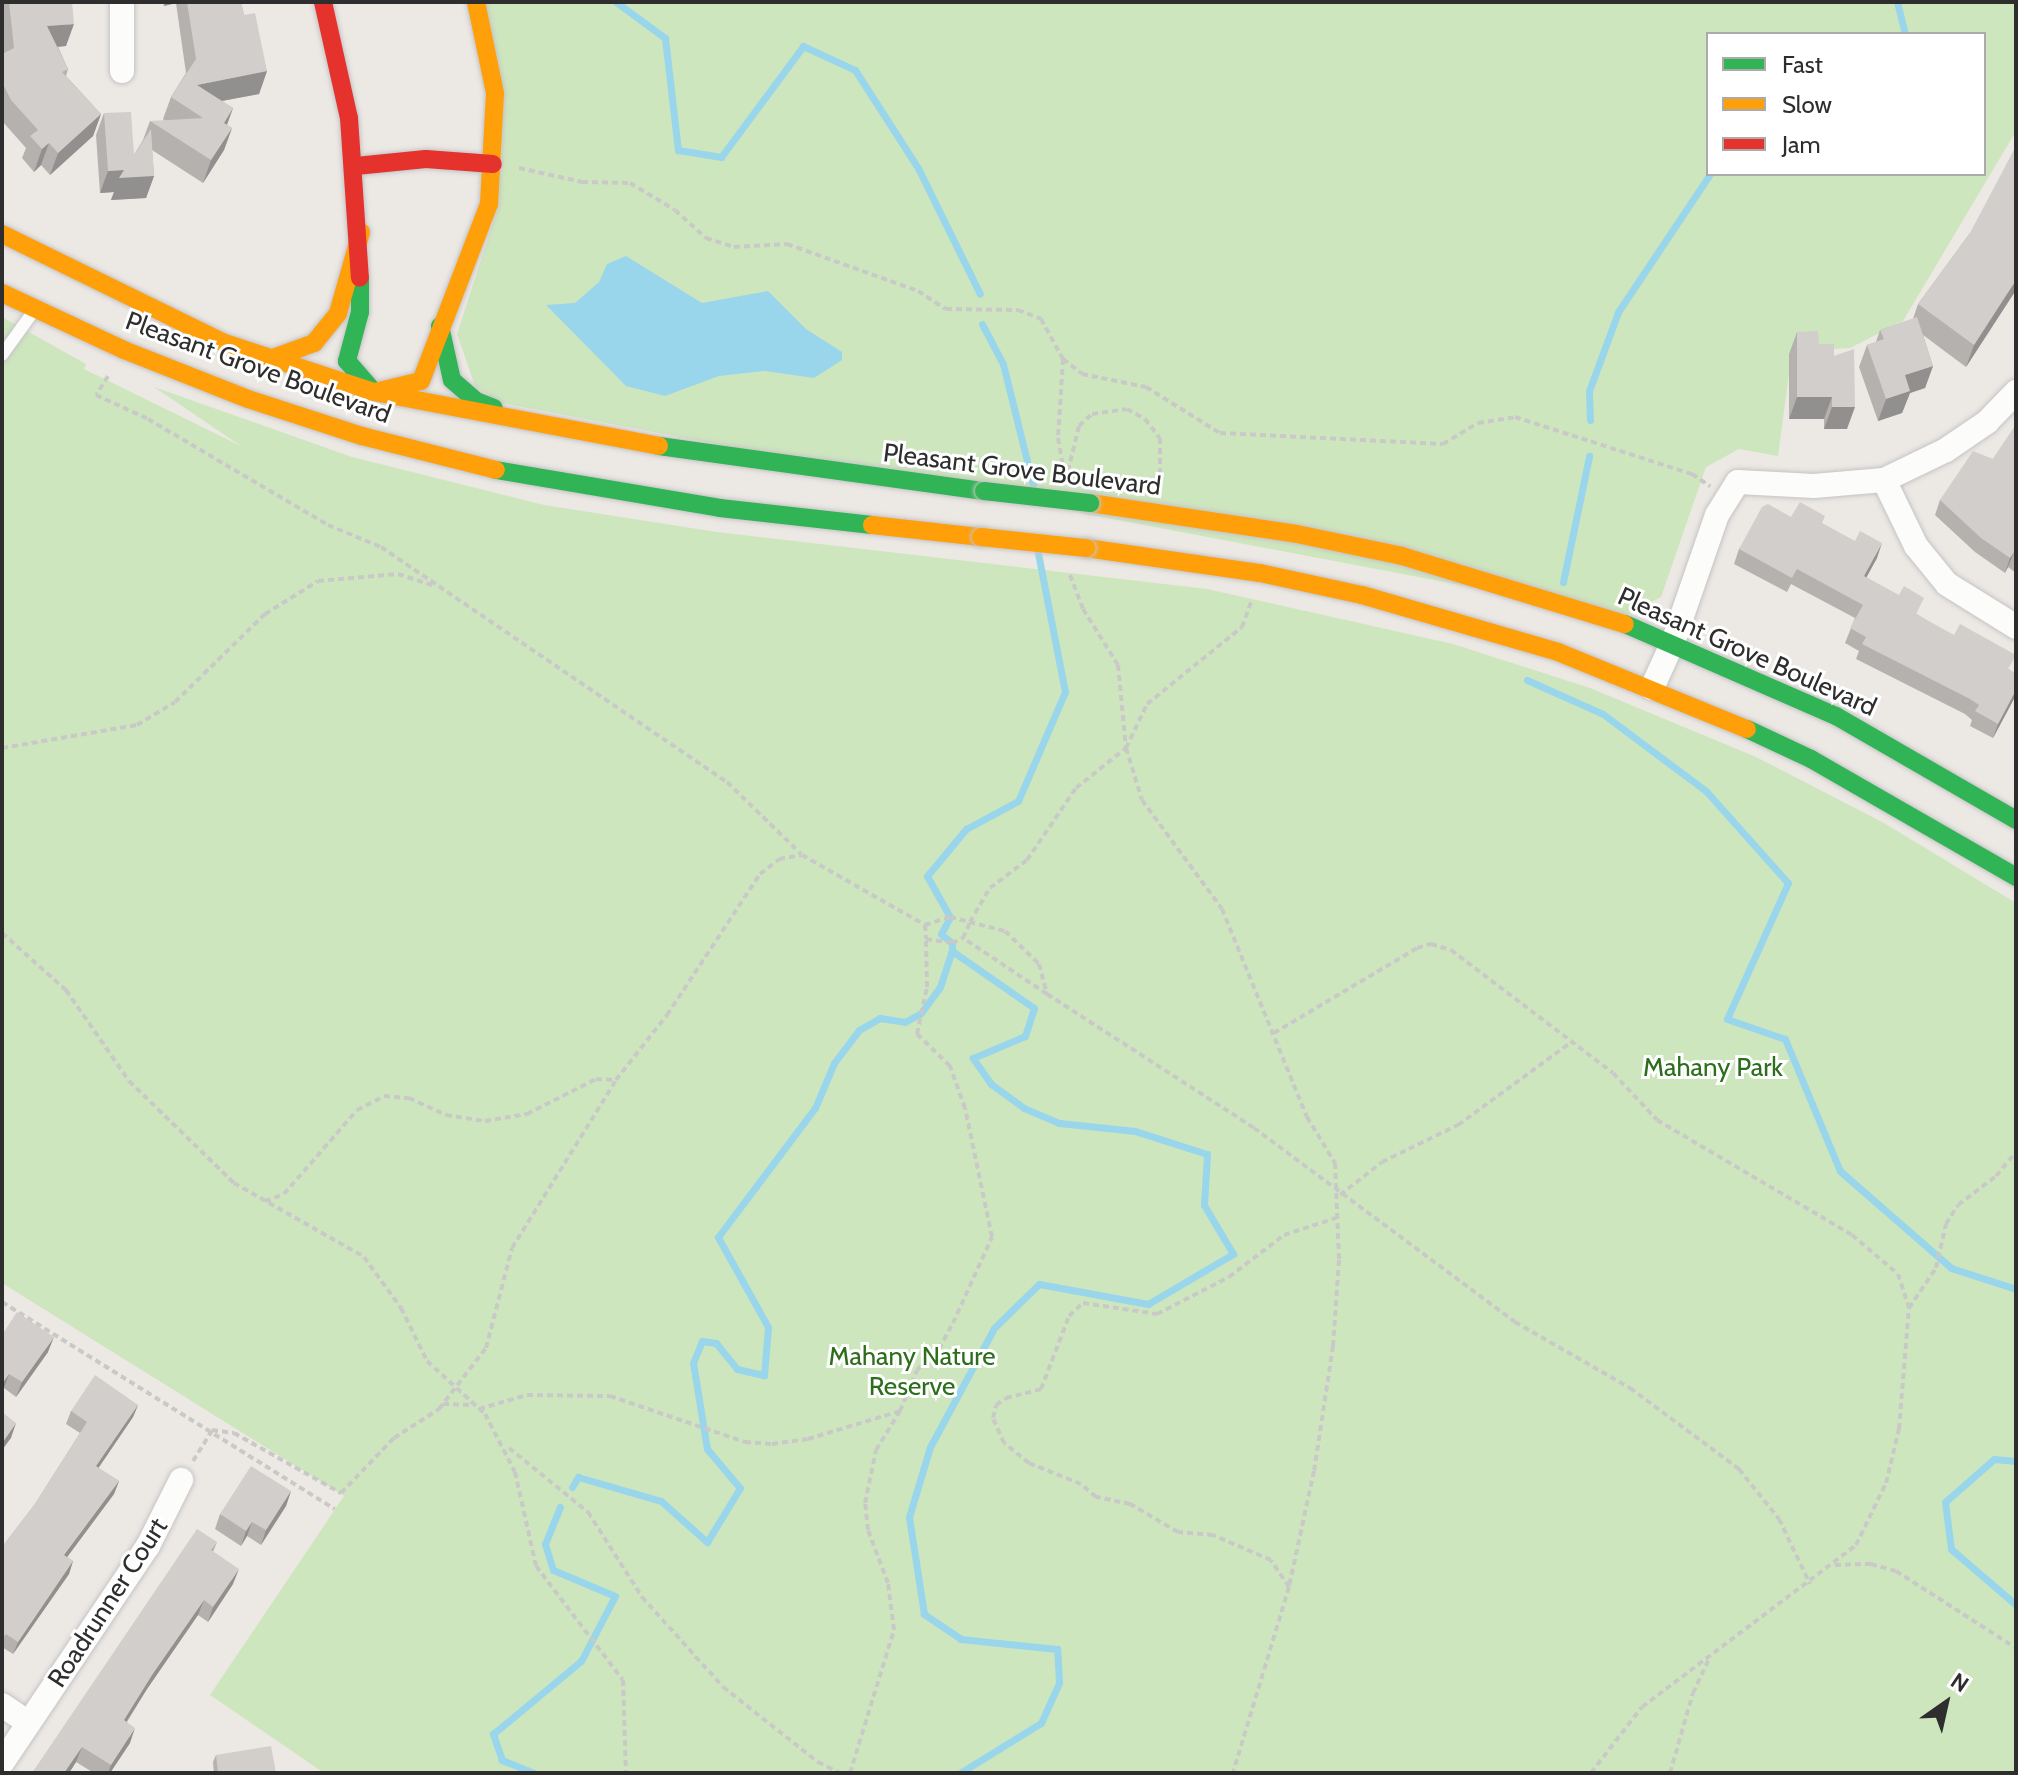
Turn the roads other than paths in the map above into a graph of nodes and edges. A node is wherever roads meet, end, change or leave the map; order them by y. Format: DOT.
graph roads {
  1 [pos="122,2"];
  2 [pos="323,2"];
  3 [pos="476,2"];
  4 [pos="122,71"];
  5 [pos="493,164"];
  6 [pos="356,166"];
  7 [pos="361,232"];
  8 [pos="2,234"];
  9 [pos="2,293"];
  10 [pos="35,309"];
  11 [pos="440,326"];
  12 [pos="2,355"];
  13 [pos="273,358"];
  14 [pos="2016,392"];
  15 [pos="368,414"];
  16 [pos="561,431"];
  17 [pos="1884,480"];
  18 [pos="2016,627"];
  19 [pos="1673,642"];
  20 [pos="1652,688"];
  21 [pos="2016,820"];
  22 [pos="2016,877"];
  23 [pos="181,1480"];
  24 [pos="2,1705"];
  25 [pos="29,1723"];
  26 [pos="2,1763"];
  1 -- 4 [label="street"];
  2 -- 6 [label="main road"];
  3 -- 5 [label="main road"];
  5 -- 6 [label="main road"];
  5 -- 11 [label="main road"];
  6 -- 7 [label="main road"];
  7 -- 13 [label="main road"];
  7 -- 15 [label="main road"];
  8 -- 13 [label="main road, Pleasant Grove Boulevard"];
  9 -- 10 [label="main road, Pleasant Grove Boulevard"];
  10 -- 12 [label="lane"];
  10 -- 15 [label="main road, Pleasant Grove Boulevard"];
  11 -- 15 [label="main road"];
  11 -- 16 [label="main road"];
  13 -- 15 [label="main road, Pleasant Grove Boulevard"];
  14 -- 17 [label="street"];
  15 -- 16 [label="main road, Pleasant Grove Boulevard"];
  15 -- 20 [label="main road, Pleasant Grove Boulevard, bridge"];
  16 -- 19 [label="main road, Pleasant Grove Boulevard, bridge"];
  17 -- 18 [label="street"];
  17 -- 19 [label="street"];
  19 -- 20 [label="street"];
  19 -- 21 [label="main road, Pleasant Grove Boulevard"];
  20 -- 22 [label="main road, Pleasant Grove Boulevard"];
  23 -- 25 [label="street, Roadrunner Court"];
  24 -- 25 [label="street"];
  25 -- 26 [label="street, Roadrunner Court"];
}
